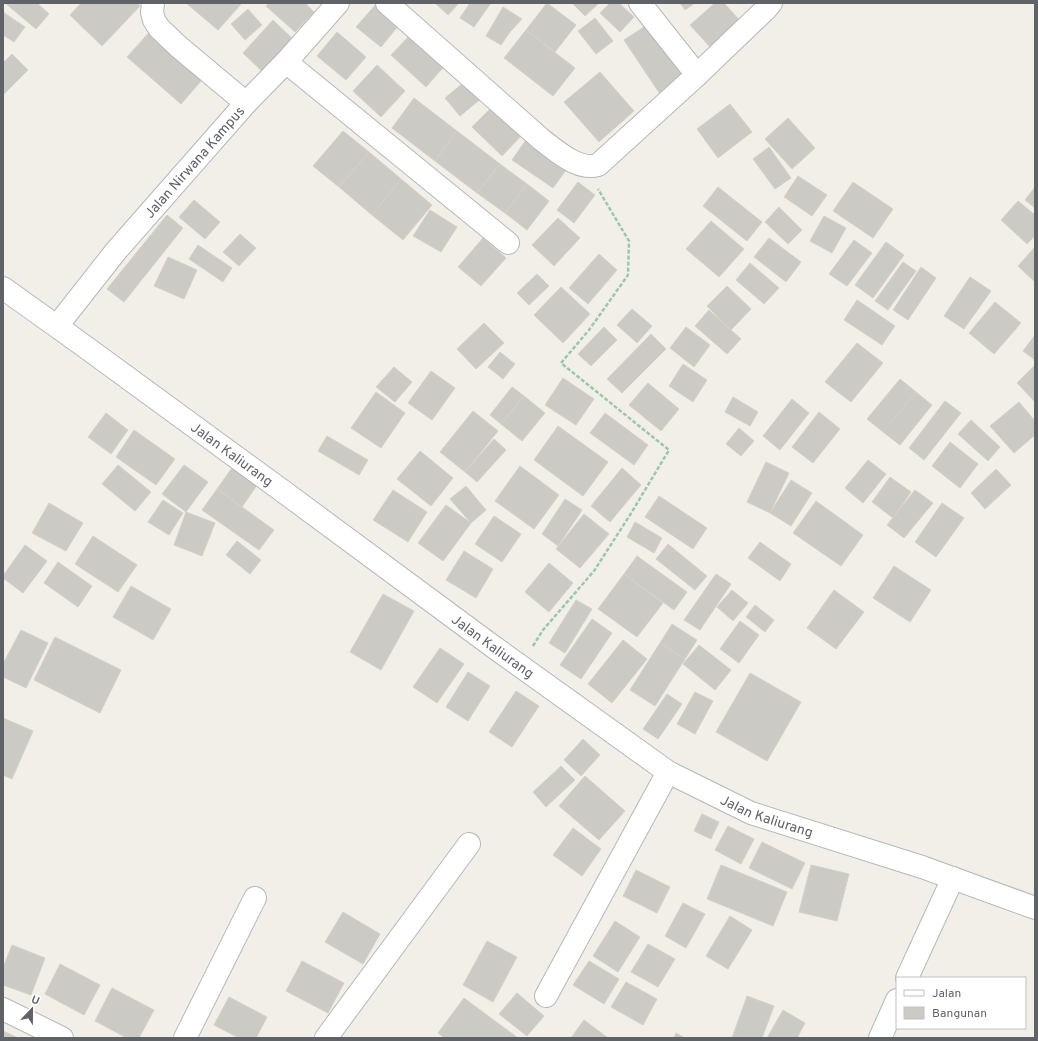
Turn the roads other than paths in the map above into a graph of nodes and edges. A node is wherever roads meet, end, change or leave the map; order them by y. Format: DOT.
graph roads {
  1 [pos="153,3"];
  2 [pos="338,3"];
  3 [pos="387,3"];
  4 [pos="640,3"];
  5 [pos="771,3"];
  6 [pos="286,62"];
  7 [pos="697,75"];
  8 [pos="246,103"];
  9 [pos="508,243"];
  10 [pos="3,288"];
  11 [pos="58,326"];
  12 [pos="668,772"];
  13 [pos="469,844"];
  14 [pos="953,878"];
  15 [pos="255,898"];
  16 [pos="1035,908"];
  17 [pos="907,977"];
  18 [pos="546,996"];
  19 [pos="896,1002"];
  20 [pos="3,1009"];
  21 [pos="62,1038"];
  22 [pos="185,1038"];
  23 [pos="326,1038"];
  24 [pos="880,1038"];
  1 -- 8 [label="street"];
  2 -- 6 [label="street, Jalan Nirwana Kampus"];
  3 -- 7 [label="street"];
  4 -- 7 [label="street"];
  5 -- 7 [label="street"];
  6 -- 8 [label="street, Jalan Nirwana Kampus"];
  6 -- 9 [label="street"];
  8 -- 11 [label="street, Jalan Nirwana Kampus"];
  10 -- 11 [label="street, Jalan Kaliurang"];
  11 -- 12 [label="street, Jalan Kaliurang"];
  12 -- 14 [label="street, Jalan Kaliurang"];
  12 -- 18 [label="street"];
  13 -- 23 [label="street"];
  14 -- 16 [label="street, Jalan Kaliurang"];
  14 -- 17 [label="street"];
  15 -- 22 [label="street"];
  19 -- 24 [label="street"];
  20 -- 21 [label="street"];
}
